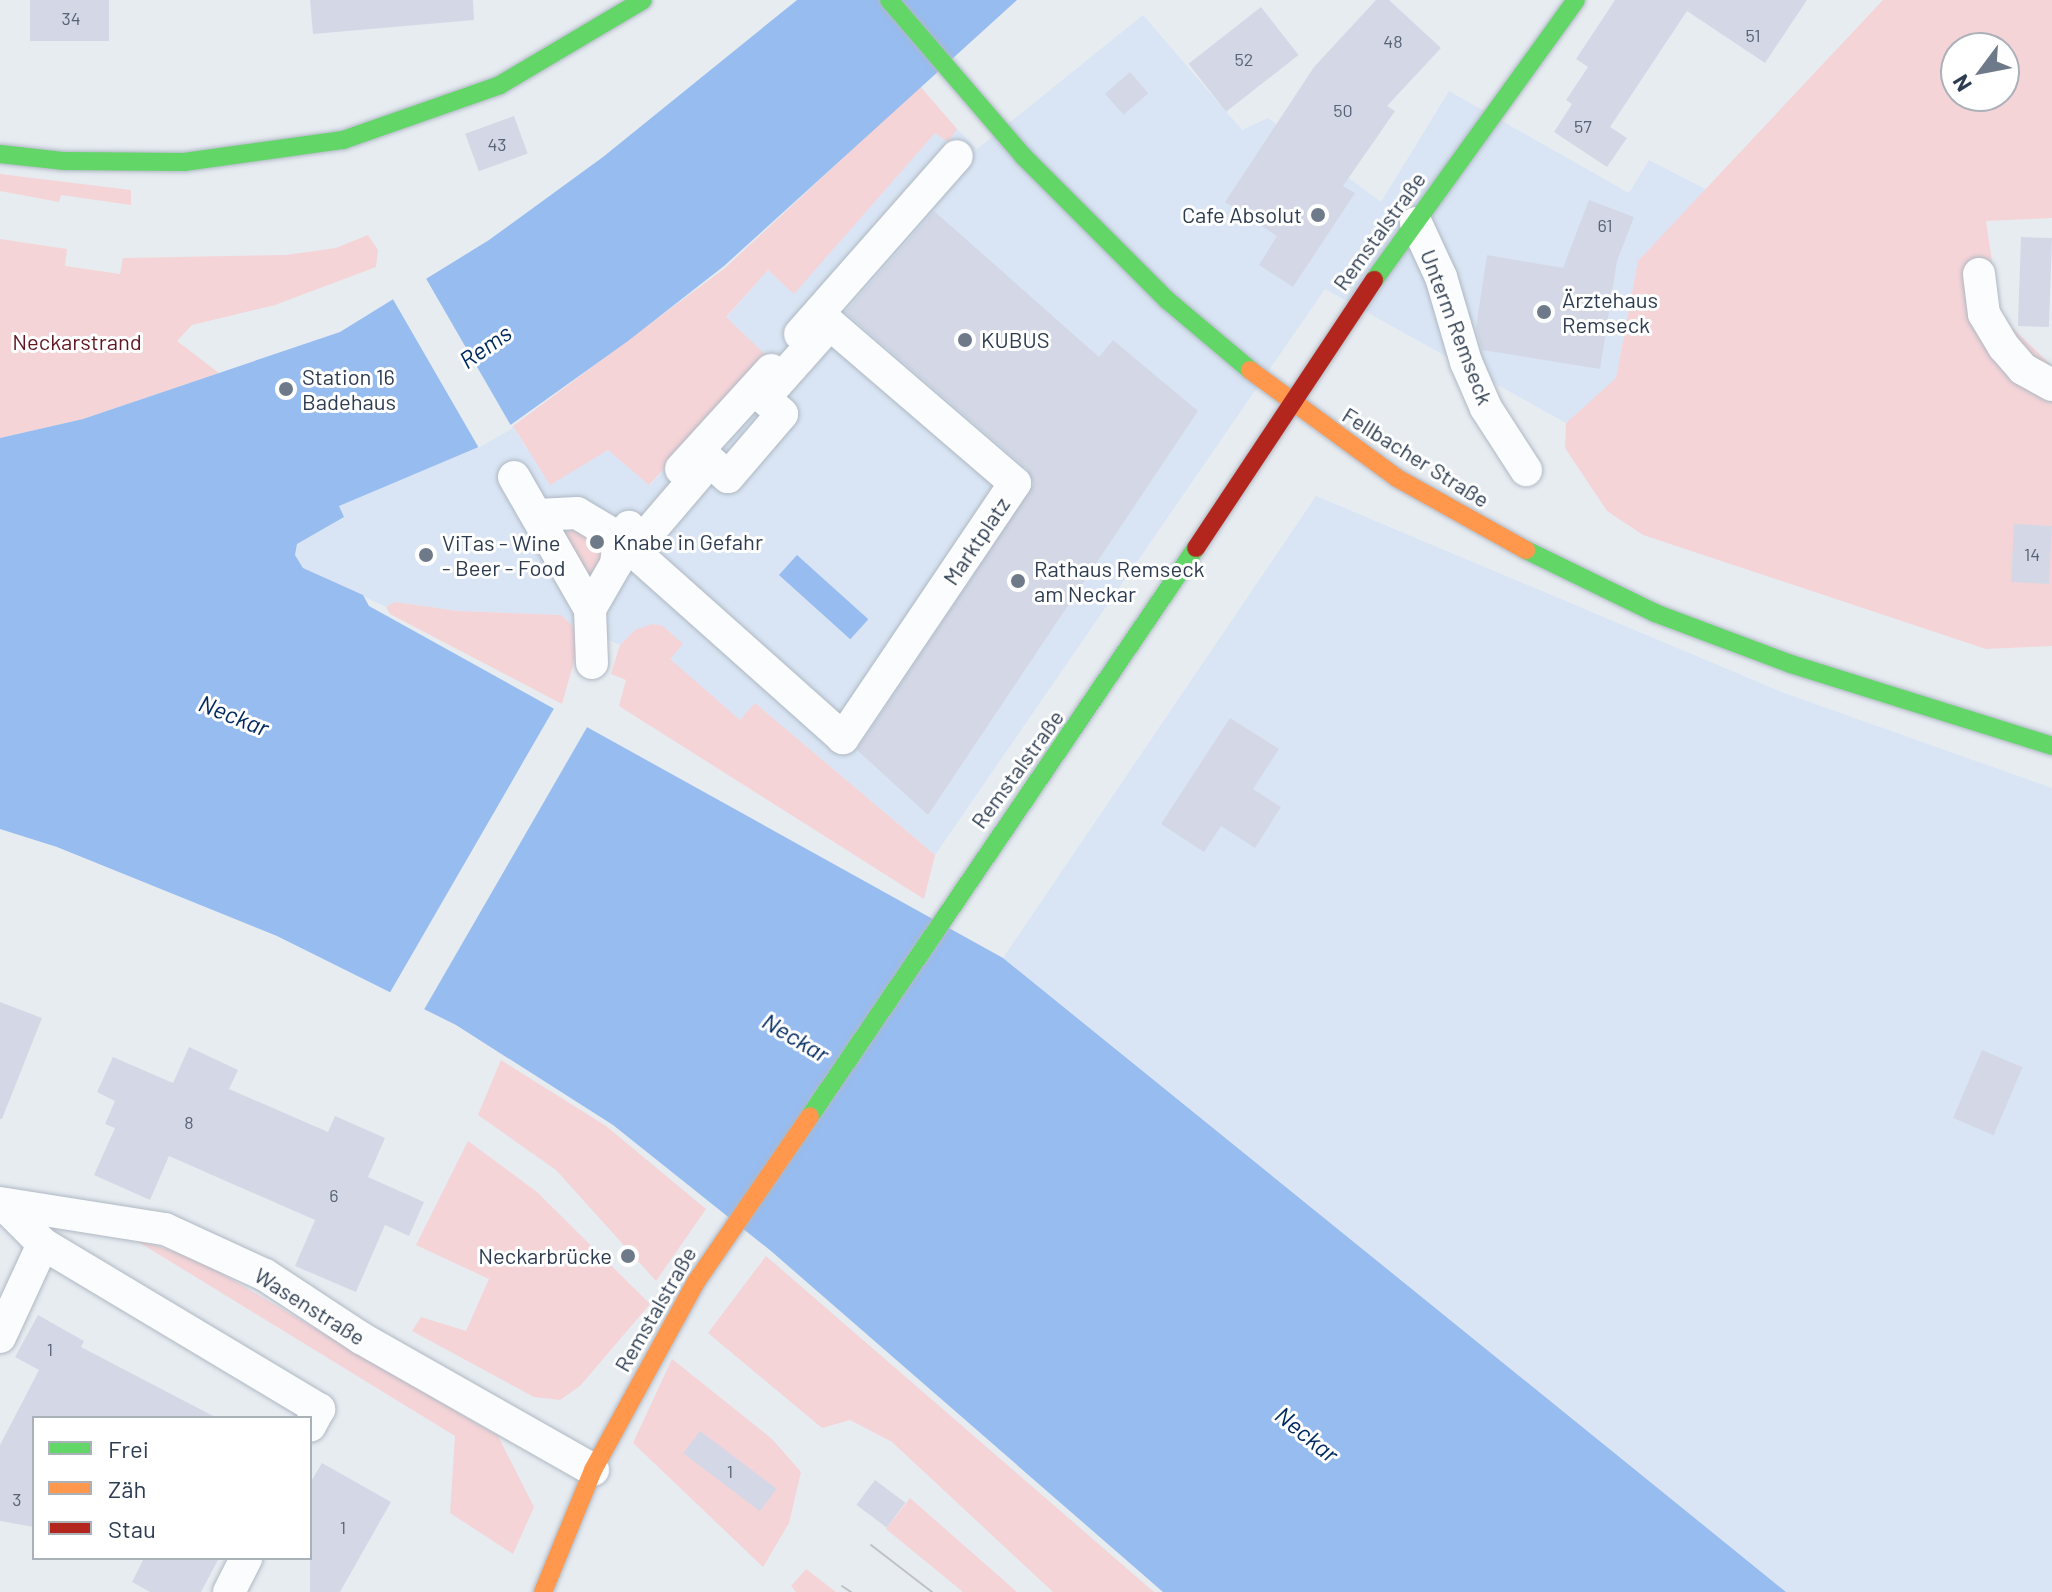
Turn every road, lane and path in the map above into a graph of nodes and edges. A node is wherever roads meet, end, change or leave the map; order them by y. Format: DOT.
graph roads {
  1 [pos="643,0"];
  2 [pos="889,0"];
  3 [pos="1576,0"];
  4 [pos="0,154"];
  5 [pos="957,156"];
  6 [pos="1416,223"];
  7 [pos="1979,274"];
  8 [pos="801,345"];
  9 [pos="2052,385"];
  10 [pos="1289,403"];
  11 [pos="1526,470"];
  12 [pos="514,477"];
  13 [pos="537,515"];
  14 [pos="618,551"];
  15 [pos="590,609"];
  16 [pos="592,663"];
  17 [pos="832,729"];
  18 [pos="2052,746"];
  19 [pos="2,1204"];
  20 [pos="43,1244"];
  21 [pos="0,1337"];
  22 [pos="314,1417"];
  23 [pos="593,1470"];
  24 [pos="245,1560"];
  25 [pos="229,1592"];
  26 [pos="543,1592"];
  1 -- 4 [label="main road"];
  2 -- 10 [label="main road, Fellbacher Straße"];
  3 -- 6 [label="main road, Remstalstraße"];
  5 -- 8 [label="street, Marktplatz"];
  6 -- 10 [label="main road, Remstalstraße"];
  6 -- 11 [label="street, Unterm Remseck"];
  7 -- 9 [label="street"];
  8 -- 14 [label="street, Marktplatz"];
  8 -- 17 [label="street, Marktplatz"];
  8 -- 17 [label="street, Marktplatz"];
  10 -- 18 [label="main road, Fellbacher Straße"];
  10 -- 23 [label="main road, Remstalstraße"];
  12 -- 13 [label="street"];
  13 -- 14 [label="street, Marktplatz"];
  13 -- 15 [label="street"];
  14 -- 15 [label="street, Marktplatz"];
  14 -- 17 [label="street, Marktplatz"];
  15 -- 16 [label="street"];
  19 -- 20 [label="street, Wasenstraße"];
  19 -- 23 [label="street, Wasenstraße"];
  20 -- 21 [label="street"];
  20 -- 22 [label="street, Wasenstraße"];
  23 -- 26 [label="main road, Remstalstraße"];
  24 -- 25 [label="street"];
}
